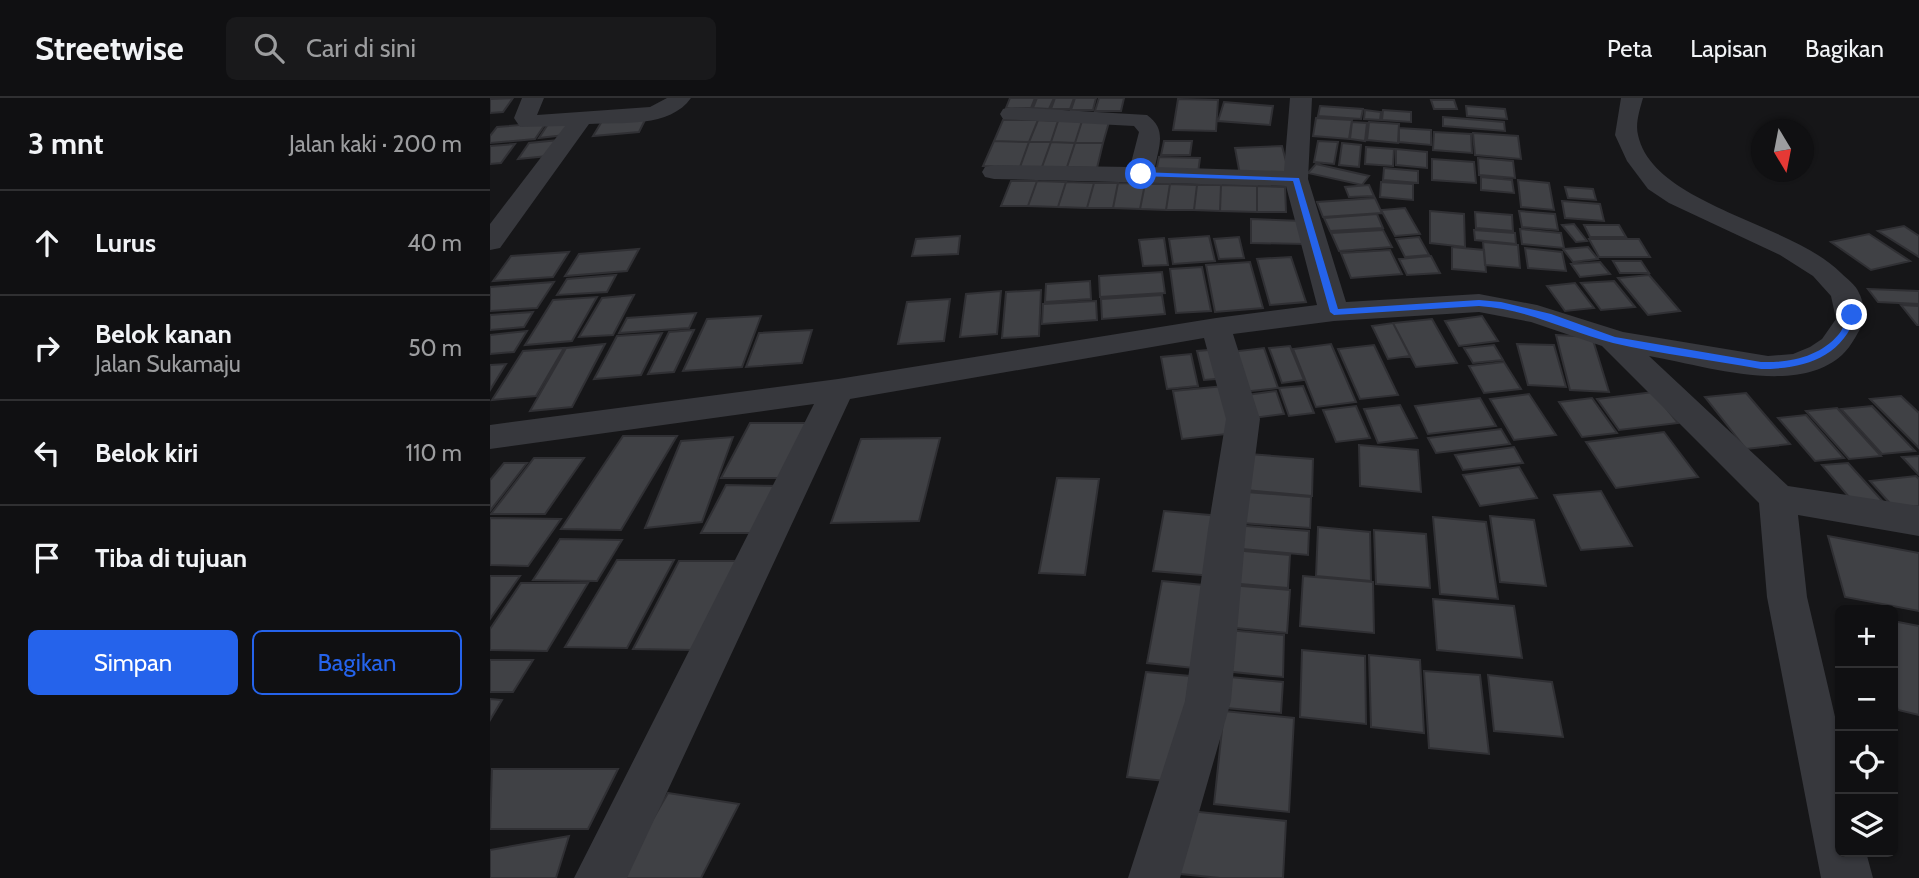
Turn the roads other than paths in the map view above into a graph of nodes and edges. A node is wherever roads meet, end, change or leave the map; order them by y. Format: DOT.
graph roads {
  1 [pos="533,98"];
  2 [pos="680,98"];
  3 [pos="1301,98"];
  4 [pos="1632,98"];
  5 [pos="1011,114"];
  6 [pos="583,117"];
  7 [pos="994,173"];
  8 [pos="1141,174"];
  9 [pos="1296,179"];
  10 [pos="490,242"];
  11 [pos="1334,312"];
  12 [pos="1216,327"];
  13 [pos="1614,340"];
  14 [pos="838,390"];
  15 [pos="490,437"];
  16 [pos="1776,498"];
  17 [pos="1919,521"];
  18 [pos="1835,823"];
  19 [pos="1842,857"];
  20 [pos="600,878"];
  21 [pos="1154,878"];
  22 [pos="1847,878"];
  1 -- 6 [label="street"];
  2 -- 6 [label="street"];
  3 -- 9 [label="street"];
  4 -- 13 [label="street"];
  5 -- 8 [label="street"];
  6 -- 10 [label="street"];
  7 -- 8 [label="street"];
  8 -- 9 [label="street"];
  9 -- 11 [label="street"];
  11 -- 12 [label="street"];
  11 -- 13 [label="street"];
  12 -- 14 [label="street"];
  12 -- 21 [label="street"];
  13 -- 16 [label="street"];
  14 -- 15 [label="street"];
  14 -- 20 [label="street"];
  16 -- 17 [label="street"];
  16 -- 18 [label="street"];
  19 -- 22 [label="street"];
}
